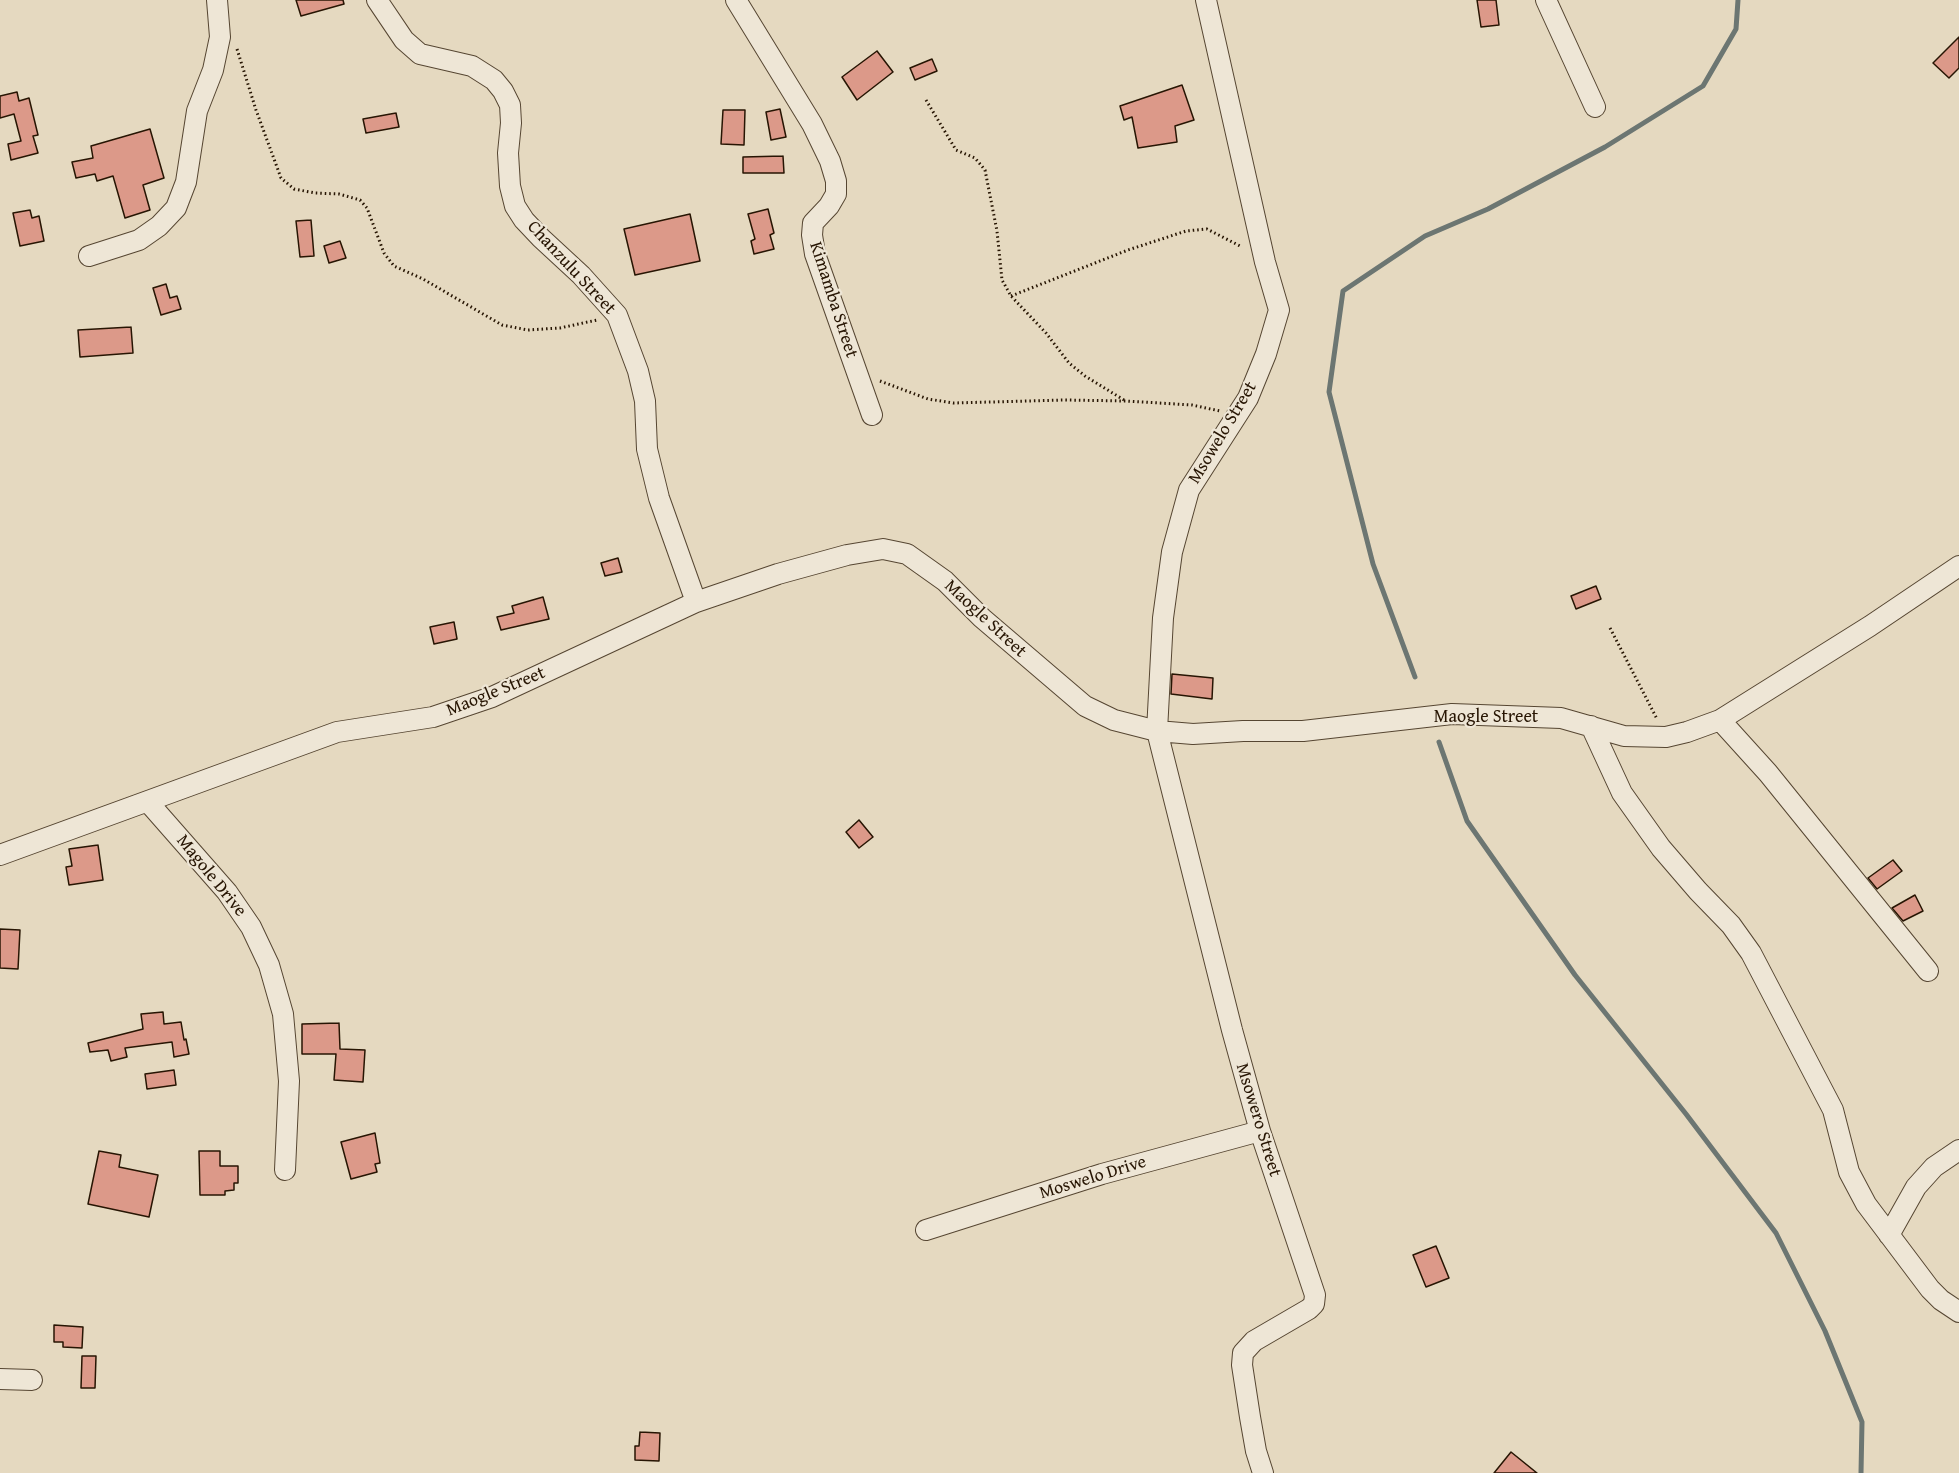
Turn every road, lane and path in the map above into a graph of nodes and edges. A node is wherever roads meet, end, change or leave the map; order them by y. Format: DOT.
graph roads {
  1 [pos="217,0"];
  2 [pos="377,0"];
  3 [pos="736,0"];
  4 [pos="1206,0"];
  5 [pos="1546,0"];
  6 [pos="236,44"];
  7 [pos="927,100"];
  8 [pos="1594,107"];
  9 [pos="89,256"];
  10 [pos="1265,262"];
  11 [pos="1011,296"];
  12 [pos="617,315"];
  13 [pos="853,364"];
  14 [pos="1126,401"];
  15 [pos="1236,414"];
  16 [pos="872,415"];
  17 [pos="1959,566"];
  18 [pos="696,602"];
  19 [pos="1610,628"];
  20 [pos="1720,720"];
  21 [pos="1591,726"];
  22 [pos="1157,731"];
  23 [pos="1666,737"];
  24 [pos="148,802"];
  25 [pos="0,855"];
  26 [pos="1928,971"];
  27 [pos="1260,1131"];
  28 [pos="1959,1150"];
  29 [pos="285,1170"];
  30 [pos="926,1230"];
  31 [pos="1889,1236"];
  32 [pos="1959,1311"];
  33 [pos="0,1379"];
  34 [pos="32,1380"];
  35 [pos="1263,1473"];
  1 -- 9 [label="street"];
  2 -- 12 [label="street, Chanzulu Street"];
  3 -- 13 [label="street, Kimamba Street"];
  4 -- 10 [label="street, Msowelo Street"];
  5 -- 8 [label="street"];
  6 -- 12 [label="path"];
  7 -- 11 [label="path"];
  10 -- 11 [label="path"];
  10 -- 15 [label="street, Msowelo Street"];
  11 -- 14 [label="path"];
  12 -- 18 [label="street, Chanzulu Street"];
  13 -- 14 [label="path"];
  13 -- 16 [label="street, Kimamba Street"];
  14 -- 15 [label="path"];
  15 -- 22 [label="street, Msowelo Street"];
  17 -- 20 [label="street, Maogle Street"];
  18 -- 22 [label="street, Maogle Street"];
  18 -- 24 [label="street, Maogle Street"];
  19 -- 23 [label="path"];
  20 -- 23 [label="street, Maogle Street"];
  20 -- 26 [label="street"];
  21 -- 22 [label="street, Maogle Street"];
  21 -- 23 [label="street, Maogle Street"];
  21 -- 31 [label="street"];
  22 -- 27 [label="street, Msowero Street"];
  24 -- 25 [label="street, Maogle Street"];
  24 -- 29 [label="street, Magole Drive"];
  27 -- 30 [label="street, Moswelo Drive"];
  27 -- 35 [label="street, Msowero Street"];
  28 -- 31 [label="street"];
  31 -- 32 [label="street"];
  33 -- 34 [label="street"];
}
